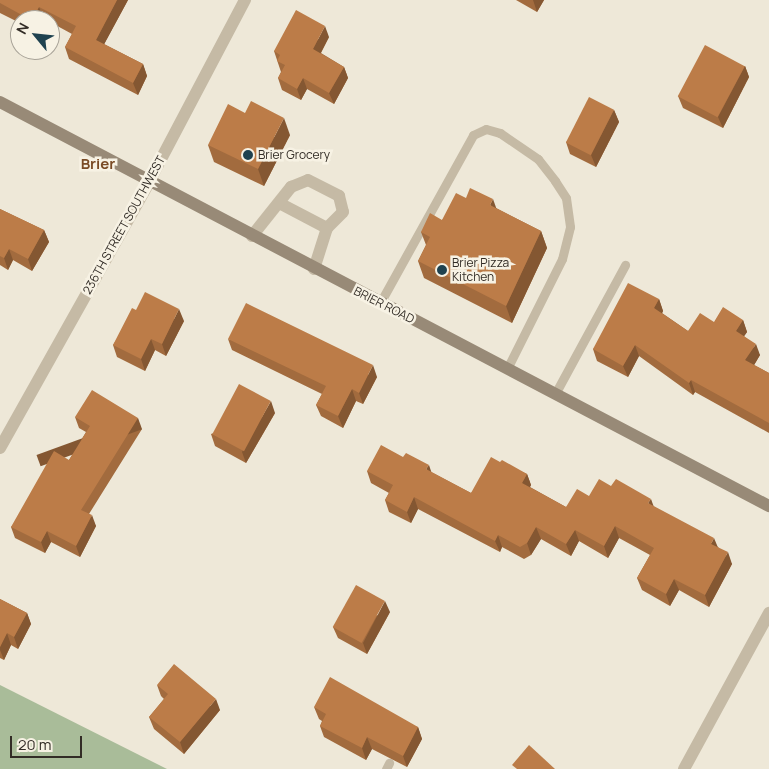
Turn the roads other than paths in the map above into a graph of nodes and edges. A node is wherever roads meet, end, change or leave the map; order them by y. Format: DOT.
graph roads {
  1 [pos="245,0"];
  2 [pos="0,102"];
  3 [pos="149,182"];
  4 [pos="281,204"];
  5 [pos="327,228"];
  6 [pos="252,236"];
  7 [pos="625,265"];
  8 [pos="314,269"];
  9 [pos="380,303"];
  10 [pos="507,369"];
  11 [pos="555,394"];
  12 [pos="0,448"];
  13 [pos="769,506"];
  14 [pos="769,612"];
  15 [pos="684,769"];
  1 -- 3 [label="street, 236TH STREET SOUTHWEST"];
  2 -- 3 [label="main road, BRIER ROAD"];
  3 -- 6 [label="main road, BRIER ROAD"];
  3 -- 12 [label="street, 236TH STREET SOUTHWEST"];
  4 -- 5 [label="street"];
  4 -- 5 [label="street"];
  4 -- 6 [label="street"];
  5 -- 8 [label="street"];
  6 -- 8 [label="main road, BRIER ROAD"];
  7 -- 11 [label="lane"];
  8 -- 9 [label="main road, BRIER ROAD"];
  9 -- 10 [label="main road, BRIER ROAD"];
  9 -- 10 [label="lane"];
  10 -- 11 [label="main road, BRIER ROAD"];
  11 -- 13 [label="main road, BRIER ROAD"];
  14 -- 15 [label="street"];
}
